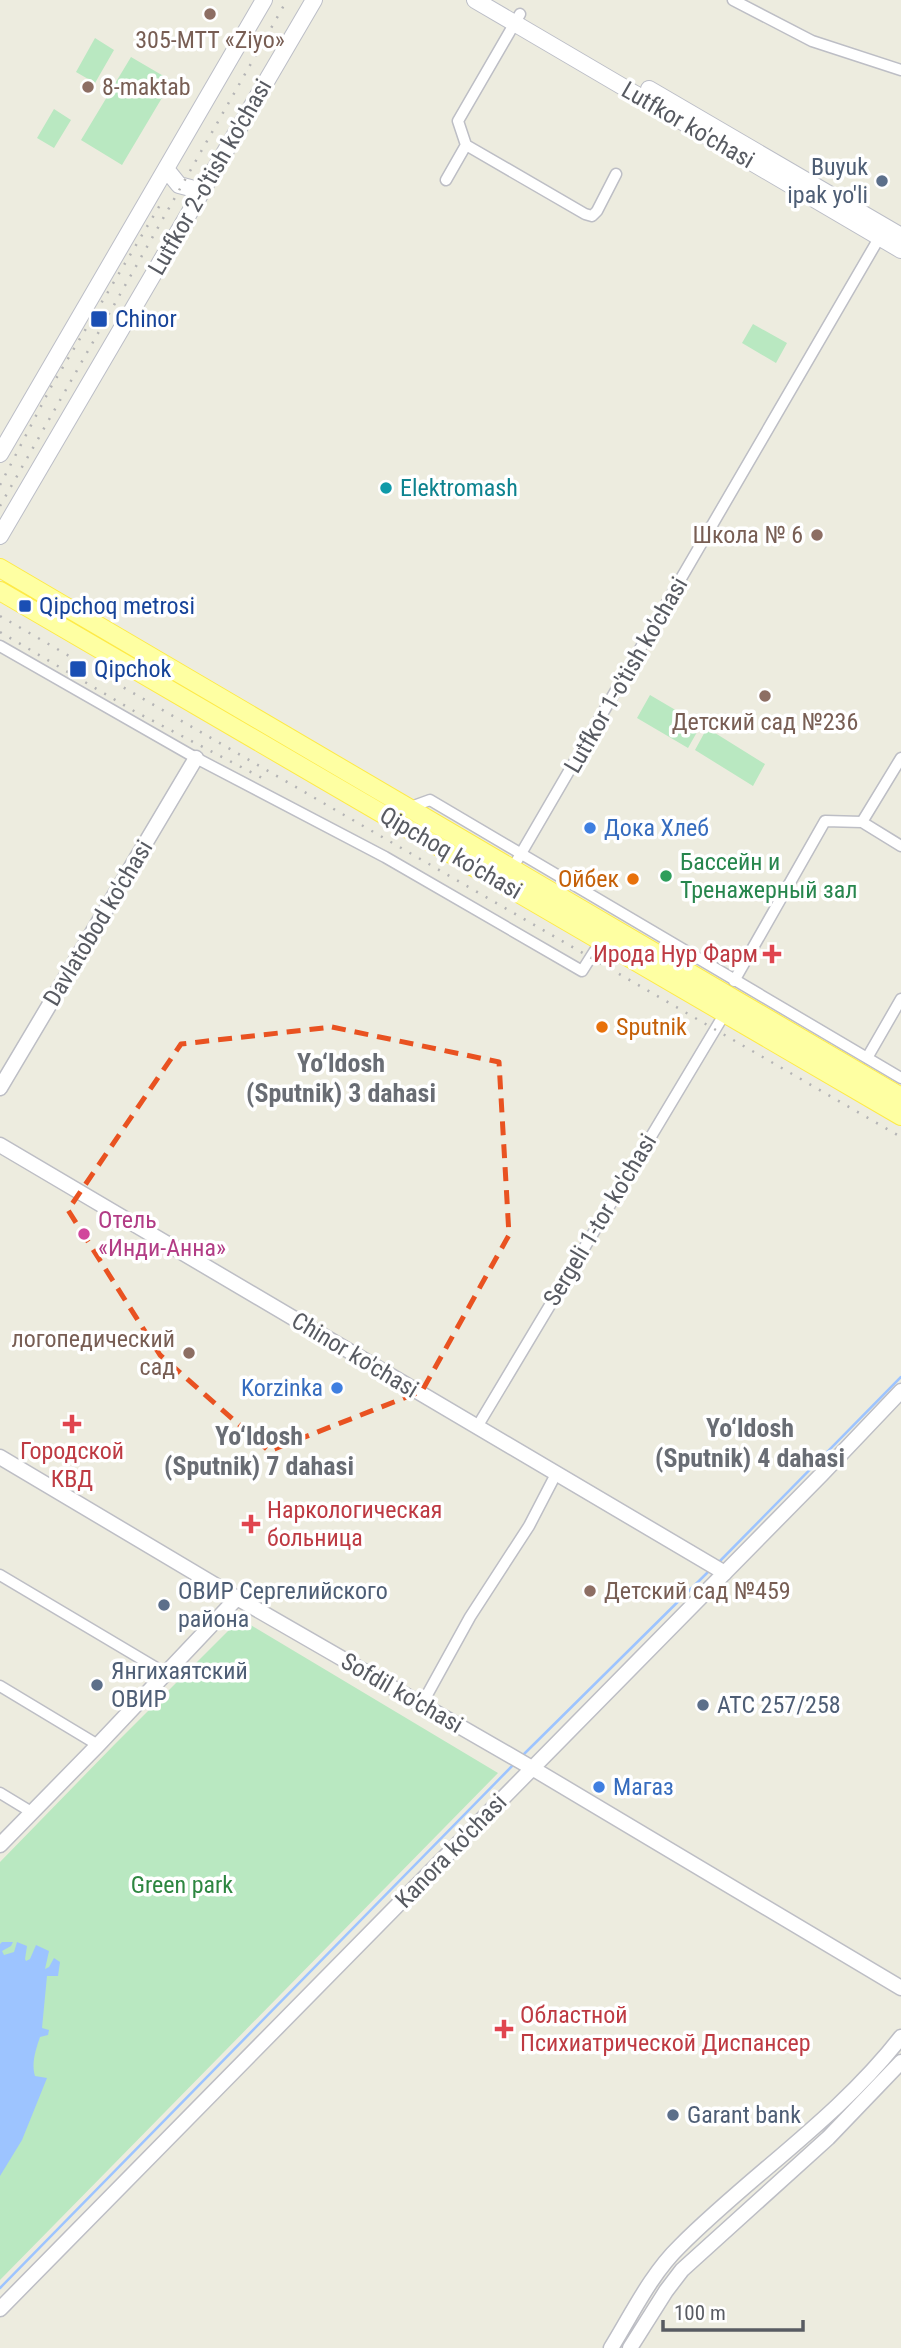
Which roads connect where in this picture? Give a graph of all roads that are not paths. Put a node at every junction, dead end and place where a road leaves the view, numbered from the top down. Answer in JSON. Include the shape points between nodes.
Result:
{"nodes":[{"id":1,"x":264,"y":0,"type":"edge"},
{"id":2,"x":314,"y":0,"type":"edge"},
{"id":3,"x":475,"y":0,"type":"edge"},
{"id":4,"x":496,"y":0,"type":"edge"},
{"id":5,"x":733,"y":0,"type":"edge"},
{"id":6,"x":517,"y":19,"type":"junction"},
{"id":7,"x":901,"y":71,"type":"edge"},
{"id":8,"x":466,"y":145,"type":"junction"},
{"id":9,"x":166,"y":169,"type":"junction"},
{"id":10,"x":616,"y":174,"type":"dead end"},
{"id":11,"x":446,"y":180,"type":"dead end"},
{"id":12,"x":202,"y":191,"type":"junction"},
{"id":13,"x":882,"y":232,"type":"junction"},
{"id":14,"x":901,"y":236,"type":"edge"},
{"id":15,"x":901,"y":250,"type":"edge"},
{"id":16,"x":0,"y":454,"type":"edge"},
{"id":17,"x":0,"y":536,"type":"edge"},
{"id":18,"x":0,"y":568,"type":"edge"},
{"id":19,"x":0,"y":591,"type":"edge"},
{"id":20,"x":0,"y":646,"type":"edge"},
{"id":21,"x":146,"y":665,"type":"junction"},
{"id":22,"x":196,"y":758,"type":"junction"},
{"id":23,"x":901,"y":758,"type":"edge"},
{"id":24,"x":403,"y":816,"type":"junction"},
{"id":25,"x":862,"y":822,"type":"junction"},
{"id":26,"x":901,"y":846,"type":"edge"},
{"id":27,"x":517,"y":861,"type":"junction"},
{"id":28,"x":601,"y":941,"type":"junction"},
{"id":29,"x":636,"y":951,"type":"junction"},
{"id":30,"x":734,"y":981,"type":"junction"},
{"id":31,"x":901,"y":999,"type":"edge"},
{"id":32,"x":724,"y":1013,"type":"junction"},
{"id":33,"x":867,"y":1058,"type":"junction"},
{"id":34,"x":901,"y":1078,"type":"edge"},
{"id":35,"x":0,"y":1088,"type":"edge"},
{"id":36,"x":901,"y":1097,"type":"edge"},
{"id":37,"x":901,"y":1116,"type":"edge"},
{"id":38,"x":0,"y":1145,"type":"edge"},
{"id":39,"x":901,"y":1391,"type":"edge"},
{"id":40,"x":477,"y":1427,"type":"junction"},
{"id":41,"x":0,"y":1457,"type":"edge"},
{"id":42,"x":556,"y":1474,"type":"junction"},
{"id":43,"x":718,"y":1569,"type":"junction"},
{"id":44,"x":0,"y":1575,"type":"edge"},
{"id":45,"x":237,"y":1598,"type":"junction"},
{"id":46,"x":165,"y":1673,"type":"junction"},
{"id":47,"x":0,"y":1686,"type":"edge"},
{"id":48,"x":422,"y":1704,"type":"junction"},
{"id":49,"x":98,"y":1745,"type":"junction"},
{"id":50,"x":523,"y":1762,"type":"junction"},
{"id":51,"x":0,"y":1793,"type":"edge"},
{"id":52,"x":33,"y":1813,"type":"junction"},
{"id":53,"x":0,"y":1845,"type":"edge"},
{"id":54,"x":901,"y":1988,"type":"edge"},
{"id":55,"x":901,"y":2037,"type":"edge"},
{"id":56,"x":901,"y":2062,"type":"edge"},
{"id":57,"x":0,"y":2309,"type":"edge"},
{"id":58,"x":611,"y":2348,"type":"edge"},
{"id":59,"x":630,"y":2348,"type":"edge"}],
"edges":[{"from":1,"to":9,"type":"main road","name":"Lutfkor 2-o'tish ko'chasi"},
{"from":2,"to":12,"type":"main road","name":"Lutfkor 2-o'tish ko'chasi"},
{"from":3,"to":6,"type":"main road","name":"Lutfkor ko'chasi"},
{"from":4,"to":6,"type":"main road","name":"Lutfkor ko'chasi"},
{"from":5,"to":7,"type":"street","via":[[812,41]]},
{"from":6,"to":8,"type":"street","via":[[458,121]]},
{"from":6,"to":13,"type":"main road","name":"Lutfkor ko'chasi"},
{"from":8,"to":10,"type":"street","via":[[592,216]]},
{"from":8,"to":11,"type":"street"},
{"from":9,"to":12,"type":"main road","via":[[179,185]]},
{"from":9,"to":16,"type":"main road","name":"Lutfkor 2-o'tish ko'chasi"},
{"from":12,"to":17,"type":"main road","name":"Lutfkor 2-o'tish ko'chasi"},
{"from":13,"to":14,"type":"main road","name":"Lutfkor ko'chasi"},
{"from":13,"to":15,"type":"main road","name":"Lutfkor ko'chasi"},
{"from":13,"to":27,"type":"street","name":"Lutfkor 1-o'tish ko'chasi"},
{"from":18,"to":21,"type":"main road","name":"Qipchoq ko'chasi"},
{"from":19,"to":21,"type":"main road","name":"Qipchoq ko'chasi"},
{"from":20,"to":22,"type":"street"},
{"from":21,"to":24,"type":"main road","name":"Qipchoq ko'chasi"},
{"from":22,"to":28,"type":"street","via":[[385,857],[582,971]]},
{"from":22,"to":35,"type":"street","name":"Davlatobod ko'chasi"},
{"from":23,"to":25,"type":"street"},
{"from":24,"to":27,"type":"main road","name":"Qipchoq ko'chasi"},
{"from":24,"to":28,"type":"main road","name":"Qipchoq ko'chasi"},
{"from":25,"to":26,"type":"street"},
{"from":25,"to":30,"type":"street","via":[[825,821]]},
{"from":27,"to":29,"type":"main road","name":"Qipchoq ko'chasi"},
{"from":27,"to":30,"type":"street","name":"Qipchoq ko'chasi"},
{"from":28,"to":29,"type":"main road","name":"Qipchoq ko'chasi"},
{"from":29,"to":32,"type":"main road","name":"Qipchoq ko'chasi"},
{"from":29,"to":36,"type":"main road","name":"Qipchoq ko'chasi"},
{"from":30,"to":33,"type":"street","name":"Qipchoq ko'chasi"},
{"from":31,"to":33,"type":"street"},
{"from":32,"to":37,"type":"main road","name":"Qipchoq ko'chasi"},
{"from":32,"to":40,"type":"street","name":"Sergeli 1-tor ko'chasi"},
{"from":33,"to":34,"type":"street","name":"Qipchoq ko'chasi"},
{"from":38,"to":40,"type":"street","name":"Chinor ko'chasi"},
{"from":39,"to":43,"type":"street","name":"Kanora ko'chasi"},
{"from":40,"to":42,"type":"street","name":"Chinor ko'chasi"},
{"from":41,"to":45,"type":"street","name":"Sofdil ko'chasi"},
{"from":42,"to":43,"type":"street","name":"Chinor ko'chasi"},
{"from":42,"to":48,"type":"street"},
{"from":43,"to":50,"type":"street","name":"Kanora ko'chasi"},
{"from":44,"to":46,"type":"street"},
{"from":45,"to":46,"type":"street"},
{"from":45,"to":48,"type":"street","name":"Sofdil ko'chasi"},
{"from":46,"to":49,"type":"street"},
{"from":47,"to":49,"type":"street"},
{"from":48,"to":50,"type":"street","name":"Sofdil ko'chasi"},
{"from":49,"to":52,"type":"street"},
{"from":50,"to":54,"type":"street","name":"Sofdil ko'chasi"},
{"from":50,"to":57,"type":"street","name":"Kanora ko'chasi"},
{"from":51,"to":52,"type":"street"},
{"from":52,"to":53,"type":"street"},
{"from":55,"to":58,"type":"street","via":[[817,2126],[678,2247]]},
{"from":56,"to":59,"type":"street","via":[[828,2138],[691,2260]]}]}
